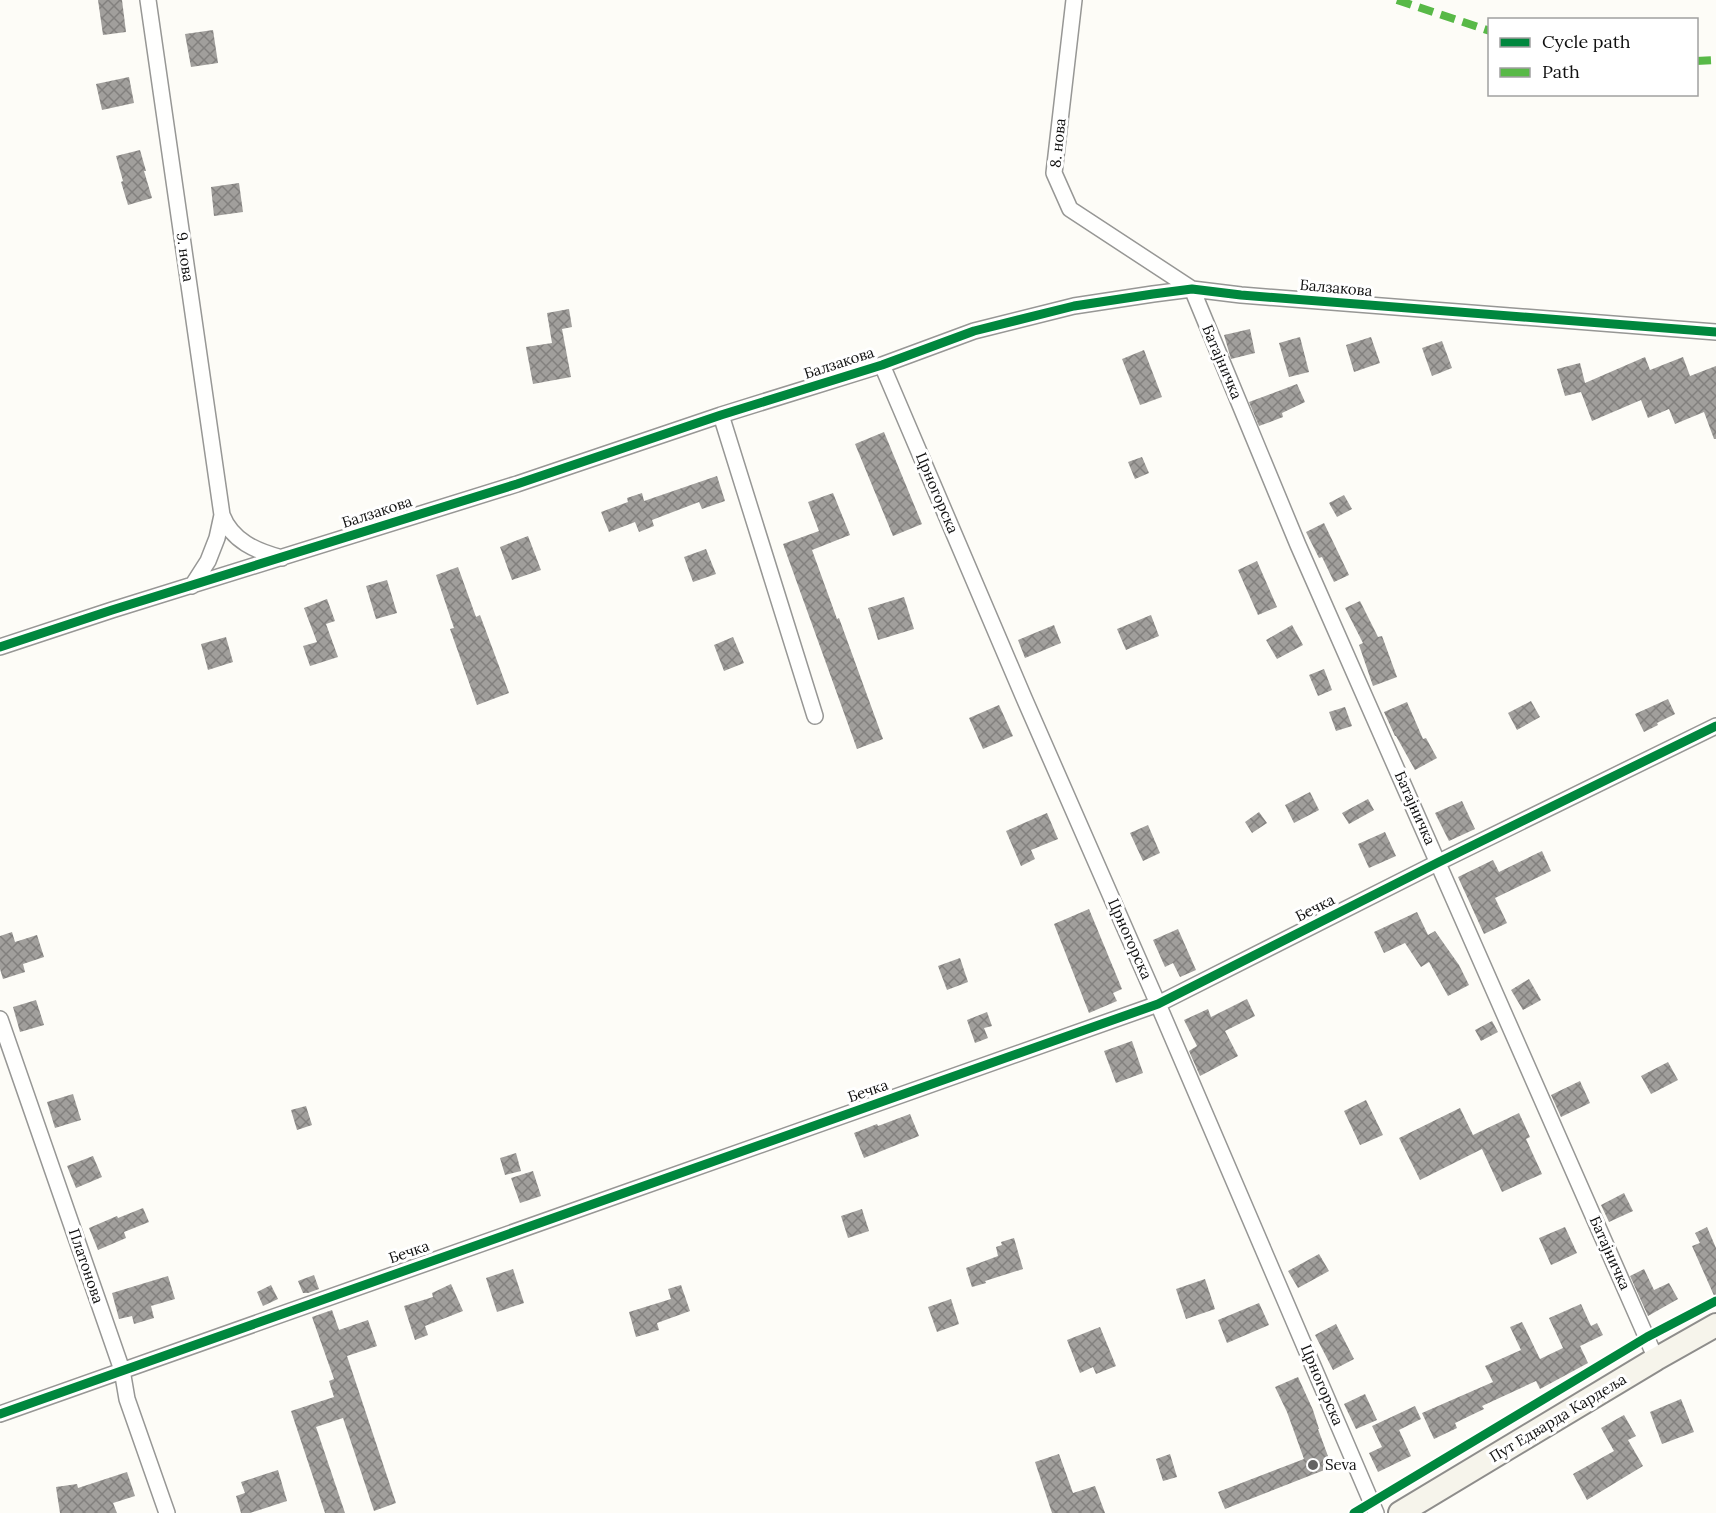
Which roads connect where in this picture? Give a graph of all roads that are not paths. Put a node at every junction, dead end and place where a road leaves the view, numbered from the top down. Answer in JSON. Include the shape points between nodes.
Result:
{"nodes":[{"id":1,"x":148,"y":0,"type":"edge"},
{"id":2,"x":1074,"y":0,"type":"edge"},
{"id":3,"x":1192,"y":289,"type":"junction"},
{"id":4,"x":1716,"y":332,"type":"edge"},
{"id":5,"x":882,"y":365,"type":"junction"},
{"id":6,"x":722,"y":415,"type":"junction"},
{"id":7,"x":222,"y":515,"type":"junction"},
{"id":8,"x":283,"y":558,"type":"junction"},
{"id":9,"x":192,"y":586,"type":"junction"},
{"id":10,"x":0,"y":648,"type":"edge"},
{"id":11,"x":815,"y":716,"type":"dead end"},
{"id":12,"x":1716,"y":726,"type":"edge"},
{"id":13,"x":1439,"y":862,"type":"junction"},
{"id":14,"x":1158,"y":1004,"type":"junction"},
{"id":15,"x":0,"y":1019,"type":"edge"},
{"id":16,"x":1716,"y":1325,"type":"edge"},
{"id":17,"x":1656,"y":1359,"type":"junction"},
{"id":18,"x":122,"y":1370,"type":"junction"},
{"id":19,"x":0,"y":1414,"type":"edge"},
{"id":20,"x":167,"y":1513,"type":"edge"},
{"id":21,"x":1376,"y":1513,"type":"edge"},
{"id":22,"x":1400,"y":1513,"type":"edge"}],
"edges":[{"from":1,"to":7,"type":"street","name":"9. нова"},
{"from":2,"to":3,"type":"street","name":"8. нова","via":[[1054,173],[1070,209]]},
{"from":3,"to":4,"type":"street","name":"Балзакова"},
{"from":3,"to":5,"type":"street","name":"Балзакова","via":[[1063,309],[974,331]]},
{"from":3,"to":13,"type":"street","name":"Батајничка","via":[[1298,545]]},
{"from":5,"to":6,"type":"street","name":"Балзакова"},
{"from":5,"to":14,"type":"street","name":"Црногорска"},
{"from":6,"to":8,"type":"street","name":"Балзакова"},
{"from":6,"to":11,"type":"street"},
{"from":7,"to":8,"type":"street","name":"9. нова","via":[[226,525],[248,546]]},
{"from":7,"to":9,"type":"street","name":"9. нова","via":[[208,561]]},
{"from":8,"to":9,"type":"street","name":"Балзакова"},
{"from":9,"to":10,"type":"street","name":"Балзакова"},
{"from":12,"to":13,"type":"street","name":"Бечка"},
{"from":13,"to":14,"type":"street","name":"Бечка"},
{"from":13,"to":17,"type":"street","name":"Батајничка"},
{"from":14,"to":18,"type":"street","name":"Бечка"},
{"from":14,"to":21,"type":"street","name":"Црногорска"},
{"from":15,"to":18,"type":"street","name":"Платонова"},
{"from":16,"to":17,"type":"main road","name":"Пут Едварда Кардеља"},
{"from":17,"to":22,"type":"main road","name":"Пут Едварда Кардеља"},
{"from":18,"to":19,"type":"street","name":"Бечка"},
{"from":18,"to":20,"type":"street","name":"Платонова","via":[[127,1400]]}]}
